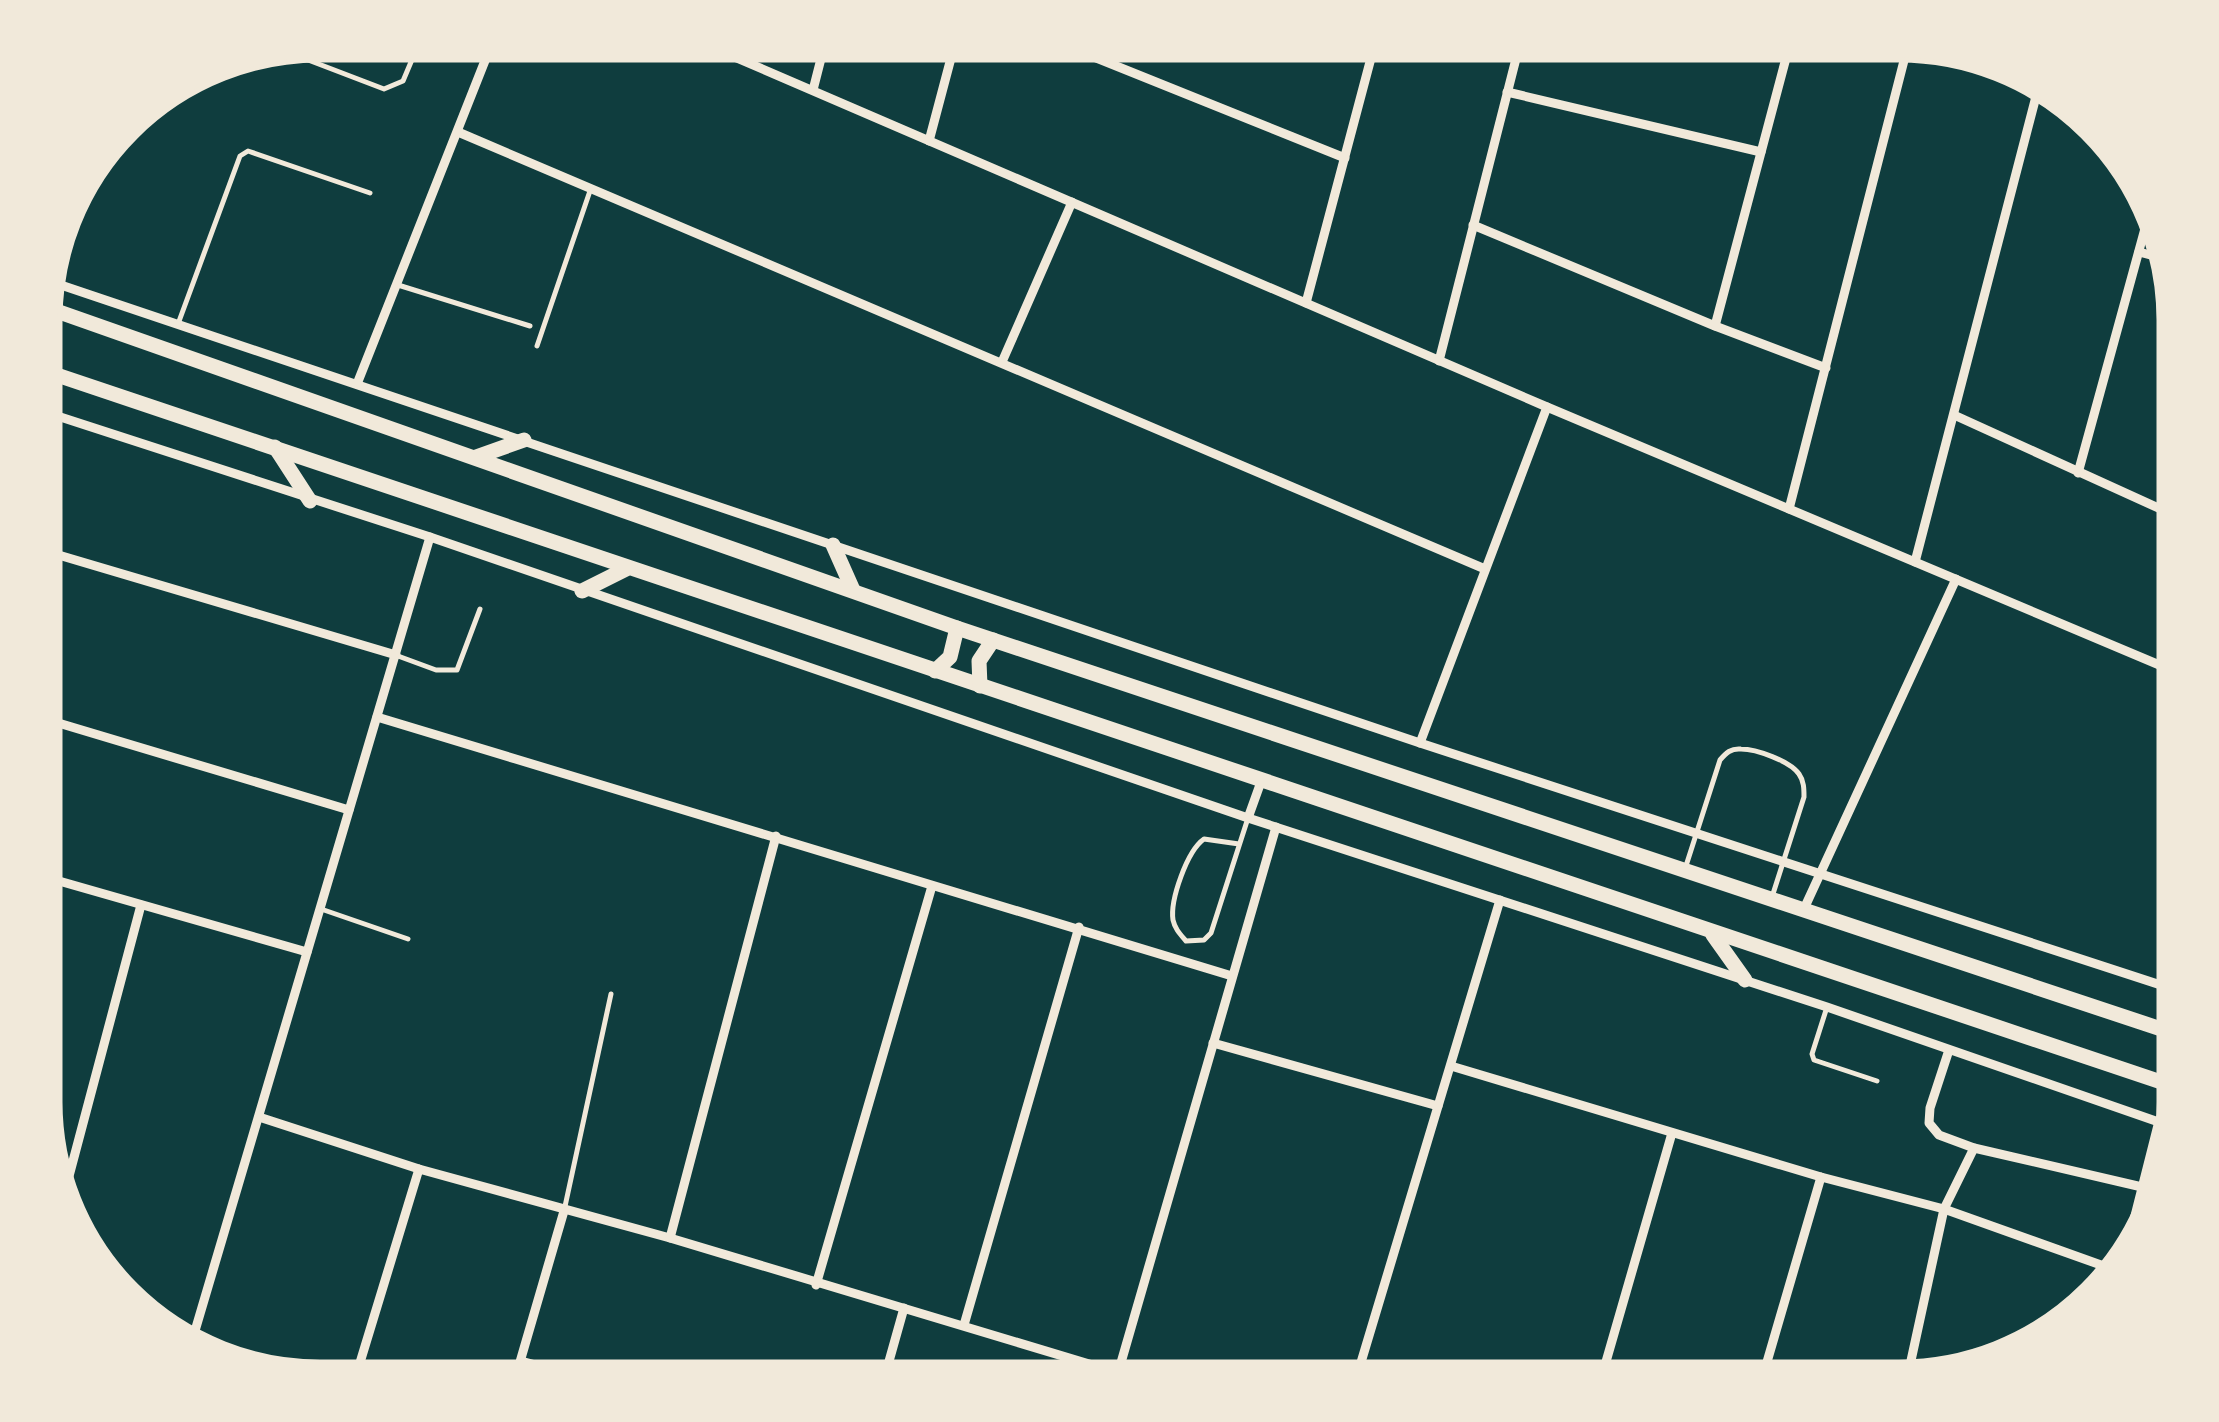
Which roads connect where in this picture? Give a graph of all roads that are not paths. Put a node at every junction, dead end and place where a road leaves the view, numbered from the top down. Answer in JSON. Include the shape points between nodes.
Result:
{"nodes":[{"id":1,"x":1104,"y":60,"type":"edge"},
{"id":2,"x":1370,"y":60,"type":"edge"},
{"id":3,"x":1515,"y":60,"type":"edge"},
{"id":4,"x":1785,"y":60,"type":"edge"},
{"id":5,"x":1904,"y":60,"type":"edge"},
{"id":6,"x":311,"y":61,"type":"edge"},
{"id":7,"x":410,"y":61,"type":"edge"},
{"id":8,"x":485,"y":61,"type":"edge"},
{"id":9,"x":745,"y":61,"type":"edge"},
{"id":10,"x":820,"y":61,"type":"edge"},
{"id":11,"x":951,"y":61,"type":"edge"},
{"id":12,"x":813,"y":90,"type":"junction"},
{"id":13,"x":1507,"y":92,"type":"junction"},
{"id":14,"x":2035,"y":99,"type":"edge"},
{"id":15,"x":458,"y":132,"type":"junction"},
{"id":16,"x":929,"y":140,"type":"junction"},
{"id":17,"x":1761,"y":152,"type":"junction"},
{"id":18,"x":1345,"y":158,"type":"junction"},
{"id":19,"x":591,"y":188,"type":"junction"},
{"id":20,"x":370,"y":194,"type":"dead end"},
{"id":21,"x":1072,"y":202,"type":"junction"},
{"id":22,"x":1473,"y":225,"type":"junction"},
{"id":23,"x":2143,"y":233,"type":"edge"},
{"id":24,"x":2138,"y":252,"type":"junction"},
{"id":25,"x":2150,"y":255,"type":"edge"},
{"id":26,"x":62,"y":285,"type":"edge"},
{"id":27,"x":398,"y":285,"type":"junction"},
{"id":28,"x":1306,"y":303,"type":"junction"},
{"id":29,"x":60,"y":312,"type":"edge"},
{"id":30,"x":178,"y":324,"type":"junction"},
{"id":31,"x":530,"y":326,"type":"dead end"},
{"id":32,"x":1715,"y":326,"type":"junction"},
{"id":33,"x":537,"y":346,"type":"dead end"},
{"id":34,"x":1439,"y":360,"type":"junction"},
{"id":35,"x":1002,"y":362,"type":"junction"},
{"id":36,"x":1826,"y":368,"type":"junction"},
{"id":37,"x":60,"y":376,"type":"edge"},
{"id":38,"x":358,"y":384,"type":"junction"},
{"id":39,"x":1547,"y":407,"type":"junction"},
{"id":40,"x":1954,"y":415,"type":"junction"},
{"id":41,"x":60,"y":417,"type":"edge"},
{"id":42,"x":524,"y":440,"type":"junction"},
{"id":43,"x":275,"y":447,"type":"junction"},
{"id":44,"x":476,"y":458,"type":"junction"},
{"id":45,"x":2078,"y":473,"type":"junction"},
{"id":46,"x":310,"y":500,"type":"junction"},
{"id":47,"x":2158,"y":508,"type":"edge"},
{"id":48,"x":1789,"y":509,"type":"junction"},
{"id":49,"x":430,"y":537,"type":"junction"},
{"id":50,"x":833,"y":544,"type":"junction"},
{"id":51,"x":60,"y":555,"type":"edge"},
{"id":52,"x":1915,"y":562,"type":"junction"},
{"id":53,"x":626,"y":568,"type":"junction"},
{"id":54,"x":1484,"y":569,"type":"junction"},
{"id":55,"x":1956,"y":579,"type":"junction"},
{"id":56,"x":853,"y":590,"type":"junction"},
{"id":57,"x":582,"y":592,"type":"junction"},
{"id":58,"x":480,"y":609,"type":"dead end"},
{"id":59,"x":957,"y":628,"type":"junction"},
{"id":60,"x":993,"y":640,"type":"junction"},
{"id":61,"x":396,"y":654,"type":"junction"},
{"id":62,"x":2158,"y":664,"type":"edge"},
{"id":63,"x":935,"y":671,"type":"junction"},
{"id":64,"x":980,"y":686,"type":"junction"},
{"id":65,"x":377,"y":716,"type":"junction"},
{"id":66,"x":60,"y":724,"type":"edge"},
{"id":67,"x":1420,"y":743,"type":"junction"},
{"id":68,"x":1262,"y":779,"type":"junction"},
{"id":69,"x":350,"y":810,"type":"junction"},
{"id":70,"x":1248,"y":818,"type":"junction"},
{"id":71,"x":1276,"y":828,"type":"junction"},
{"id":72,"x":1696,"y":832,"type":"junction"},
{"id":73,"x":776,"y":836,"type":"junction"},
{"id":74,"x":1239,"y":844,"type":"junction"},
{"id":75,"x":1784,"y":860,"type":"junction"},
{"id":76,"x":1684,"y":871,"type":"junction"},
{"id":77,"x":1820,"y":872,"type":"junction"},
{"id":78,"x":60,"y":881,"type":"edge"},
{"id":79,"x":932,"y":886,"type":"junction"},
{"id":80,"x":1500,"y":900,"type":"junction"},
{"id":81,"x":1771,"y":900,"type":"junction"},
{"id":82,"x":141,"y":905,"type":"junction"},
{"id":83,"x":320,"y":909,"type":"junction"},
{"id":84,"x":1803,"y":910,"type":"junction"},
{"id":85,"x":1079,"y":927,"type":"junction"},
{"id":86,"x":1713,"y":935,"type":"junction"},
{"id":87,"x":408,"y":939,"type":"dead end"},
{"id":88,"x":307,"y":952,"type":"junction"},
{"id":89,"x":1232,"y":976,"type":"junction"},
{"id":90,"x":1745,"y":980,"type":"junction"},
{"id":91,"x":2158,"y":984,"type":"edge"},
{"id":92,"x":611,"y":994,"type":"dead end"},
{"id":93,"x":1828,"y":1007,"type":"junction"},
{"id":94,"x":2158,"y":1028,"type":"edge"},
{"id":95,"x":1212,"y":1043,"type":"junction"},
{"id":96,"x":1949,"y":1050,"type":"junction"},
{"id":97,"x":1450,"y":1066,"type":"junction"},
{"id":98,"x":2158,"y":1081,"type":"edge"},
{"id":99,"x":1877,"y":1082,"type":"dead end"},
{"id":100,"x":1438,"y":1106,"type":"junction"},
{"id":101,"x":259,"y":1117,"type":"junction"},
{"id":102,"x":2158,"y":1121,"type":"edge"},
{"id":103,"x":2158,"y":1123,"type":"edge"},
{"id":104,"x":1672,"y":1133,"type":"junction"},
{"id":105,"x":1974,"y":1148,"type":"junction"},
{"id":106,"x":420,"y":1168,"type":"junction"},
{"id":107,"x":70,"y":1171,"type":"edge"},
{"id":108,"x":1821,"y":1177,"type":"junction"},
{"id":109,"x":2142,"y":1187,"type":"junction"},
{"id":110,"x":2138,"y":1202,"type":"edge"},
{"id":111,"x":1944,"y":1209,"type":"junction"},
{"id":112,"x":564,"y":1211,"type":"junction"},
{"id":113,"x":670,"y":1238,"type":"junction"},
{"id":114,"x":2100,"y":1265,"type":"edge"},
{"id":115,"x":816,"y":1284,"type":"junction"},
{"id":116,"x":904,"y":1308,"type":"junction"},
{"id":117,"x":964,"y":1325,"type":"junction"},
{"id":118,"x":195,"y":1329,"type":"edge"},
{"id":119,"x":521,"y":1360,"type":"joint"},
{"id":120,"x":1121,"y":1361,"type":"edge"},
{"id":121,"x":1361,"y":1361,"type":"edge"},
{"id":122,"x":1605,"y":1361,"type":"edge"},
{"id":123,"x":1767,"y":1361,"type":"edge"},
{"id":124,"x":1910,"y":1361,"type":"edge"},
{"id":125,"x":361,"y":1362,"type":"edge"},
{"id":126,"x":527,"y":1362,"type":"edge"},
{"id":127,"x":889,"y":1362,"type":"edge"},
{"id":128,"x":1081,"y":1362,"type":"edge"}],
"edges":[{"from":1,"to":18,"type":"street"},
{"from":2,"to":18,"type":"street"},
{"from":3,"to":13,"type":"street"},
{"from":4,"to":17,"type":"street"},
{"from":5,"to":36,"type":"street"},
{"from":6,"to":7,"type":"lane","via":[[384,89],[402,81]]},
{"from":8,"to":15,"type":"street"},
{"from":9,"to":12,"type":"street"},
{"from":10,"to":12,"type":"street"},
{"from":11,"to":16,"type":"street"},
{"from":12,"to":16,"type":"street"},
{"from":13,"to":17,"type":"street"},
{"from":13,"to":22,"type":"street"},
{"from":14,"to":40,"type":"street"},
{"from":15,"to":19,"type":"street"},
{"from":15,"to":27,"type":"street"},
{"from":16,"to":21,"type":"street"},
{"from":17,"to":32,"type":"street"},
{"from":18,"to":28,"type":"street"},
{"from":19,"to":33,"type":"lane"},
{"from":19,"to":35,"type":"street"},
{"from":20,"to":30,"type":"lane","via":[[248,151],[240,156]]},
{"from":21,"to":28,"type":"street"},
{"from":21,"to":35,"type":"street"},
{"from":22,"to":32,"type":"street"},
{"from":22,"to":34,"type":"street"},
{"from":23,"to":24,"type":"street"},
{"from":24,"to":25,"type":"street"},
{"from":24,"to":45,"type":"street"},
{"from":26,"to":30,"type":"street"},
{"from":27,"to":31,"type":"lane"},
{"from":27,"to":38,"type":"street"},
{"from":28,"to":34,"type":"street"},
{"from":29,"to":44,"type":"main road"},
{"from":30,"to":38,"type":"street"},
{"from":32,"to":36,"type":"street"},
{"from":34,"to":39,"type":"street"},
{"from":35,"to":54,"type":"street"},
{"from":36,"to":48,"type":"street"},
{"from":37,"to":43,"type":"main road"},
{"from":38,"to":42,"type":"street"},
{"from":39,"to":48,"type":"street"},
{"from":39,"to":54,"type":"street"},
{"from":40,"to":45,"type":"street"},
{"from":40,"to":52,"type":"street"},
{"from":41,"to":46,"type":"street"},
{"from":42,"to":44,"type":"main road"},
{"from":42,"to":50,"type":"street"},
{"from":43,"to":46,"type":"main road"},
{"from":43,"to":53,"type":"main road"},
{"from":44,"to":56,"type":"main road"},
{"from":45,"to":47,"type":"street"},
{"from":46,"to":49,"type":"street"},
{"from":48,"to":52,"type":"street"},
{"from":49,"to":57,"type":"street"},
{"from":49,"to":61,"type":"street"},
{"from":50,"to":56,"type":"main road"},
{"from":50,"to":67,"type":"street"},
{"from":51,"to":61,"type":"street"},
{"from":52,"to":55,"type":"street"},
{"from":53,"to":57,"type":"main road"},
{"from":53,"to":63,"type":"main road"},
{"from":54,"to":67,"type":"street"},
{"from":55,"to":62,"type":"street"},
{"from":55,"to":77,"type":"street"},
{"from":56,"to":59,"type":"main road"},
{"from":57,"to":70,"type":"street"},
{"from":58,"to":61,"type":"lane","via":[[457,670],[436,670]]},
{"from":59,"to":60,"type":"main road"},
{"from":59,"to":63,"type":"main road","via":[[950,657]]},
{"from":60,"to":64,"type":"main road","via":[[979,661]]},
{"from":60,"to":76,"type":"main road"},
{"from":61,"to":65,"type":"street"},
{"from":63,"to":64,"type":"main road"},
{"from":64,"to":68,"type":"main road"},
{"from":65,"to":69,"type":"street"},
{"from":65,"to":73,"type":"street"},
{"from":66,"to":69,"type":"street"},
{"from":67,"to":72,"type":"street"},
{"from":68,"to":70,"type":"street"},
{"from":68,"to":86,"type":"main road"},
{"from":69,"to":83,"type":"street"},
{"from":70,"to":71,"type":"street"},
{"from":70,"to":74,"type":"lane"},
{"from":71,"to":80,"type":"street"},
{"from":71,"to":89,"type":"street"},
{"from":72,"to":75,"type":"street"},
{"from":72,"to":75,"type":"lane","via":[[1720,760],[1744,748],[1790,765],[1802,779],[1804,797]]},
{"from":72,"to":76,"type":"lane"},
{"from":73,"to":79,"type":"street"},
{"from":73,"to":113,"type":"street"},
{"from":74,"to":74,"type":"lane","via":[[1204,840],[1190,852],[1172,907],[1186,940],[1211,933]]},
{"from":75,"to":77,"type":"street"},
{"from":75,"to":81,"type":"lane"},
{"from":76,"to":81,"type":"main road"},
{"from":77,"to":84,"type":"street"},
{"from":77,"to":91,"type":"street"},
{"from":78,"to":82,"type":"street"},
{"from":79,"to":85,"type":"street"},
{"from":79,"to":115,"type":"street"},
{"from":80,"to":90,"type":"street"},
{"from":80,"to":97,"type":"street"},
{"from":81,"to":84,"type":"main road"},
{"from":82,"to":88,"type":"street"},
{"from":82,"to":107,"type":"street"},
{"from":83,"to":87,"type":"lane"},
{"from":83,"to":88,"type":"street"},
{"from":84,"to":94,"type":"main road"},
{"from":85,"to":89,"type":"street"},
{"from":85,"to":117,"type":"street"},
{"from":86,"to":90,"type":"main road"},
{"from":86,"to":98,"type":"main road"},
{"from":88,"to":101,"type":"street"},
{"from":89,"to":95,"type":"street"},
{"from":90,"to":93,"type":"street"},
{"from":92,"to":112,"type":"lane"},
{"from":93,"to":96,"type":"street"},
{"from":93,"to":99,"type":"lane","via":[[1814,1060]]},
{"from":95,"to":100,"type":"street"},
{"from":95,"to":120,"type":"street"},
{"from":96,"to":102,"type":"street"},
{"from":96,"to":105,"type":"street","via":[[1929,1123],[1940,1136]]},
{"from":97,"to":100,"type":"street"},
{"from":97,"to":104,"type":"street"},
{"from":100,"to":121,"type":"street"},
{"from":101,"to":106,"type":"street"},
{"from":101,"to":118,"type":"street"},
{"from":103,"to":109,"type":"street"},
{"from":104,"to":108,"type":"street"},
{"from":104,"to":122,"type":"street"},
{"from":105,"to":109,"type":"street"},
{"from":105,"to":111,"type":"street"},
{"from":106,"to":112,"type":"street"},
{"from":106,"to":125,"type":"street"},
{"from":108,"to":111,"type":"street"},
{"from":108,"to":123,"type":"street"},
{"from":109,"to":110,"type":"street"},
{"from":111,"to":114,"type":"street"},
{"from":111,"to":124,"type":"street"},
{"from":112,"to":113,"type":"street"},
{"from":112,"to":119,"type":"street"},
{"from":113,"to":115,"type":"street"},
{"from":115,"to":116,"type":"street"},
{"from":116,"to":117,"type":"street"},
{"from":116,"to":127,"type":"street"},
{"from":117,"to":128,"type":"street"},
{"from":119,"to":126,"type":"street"}]}
